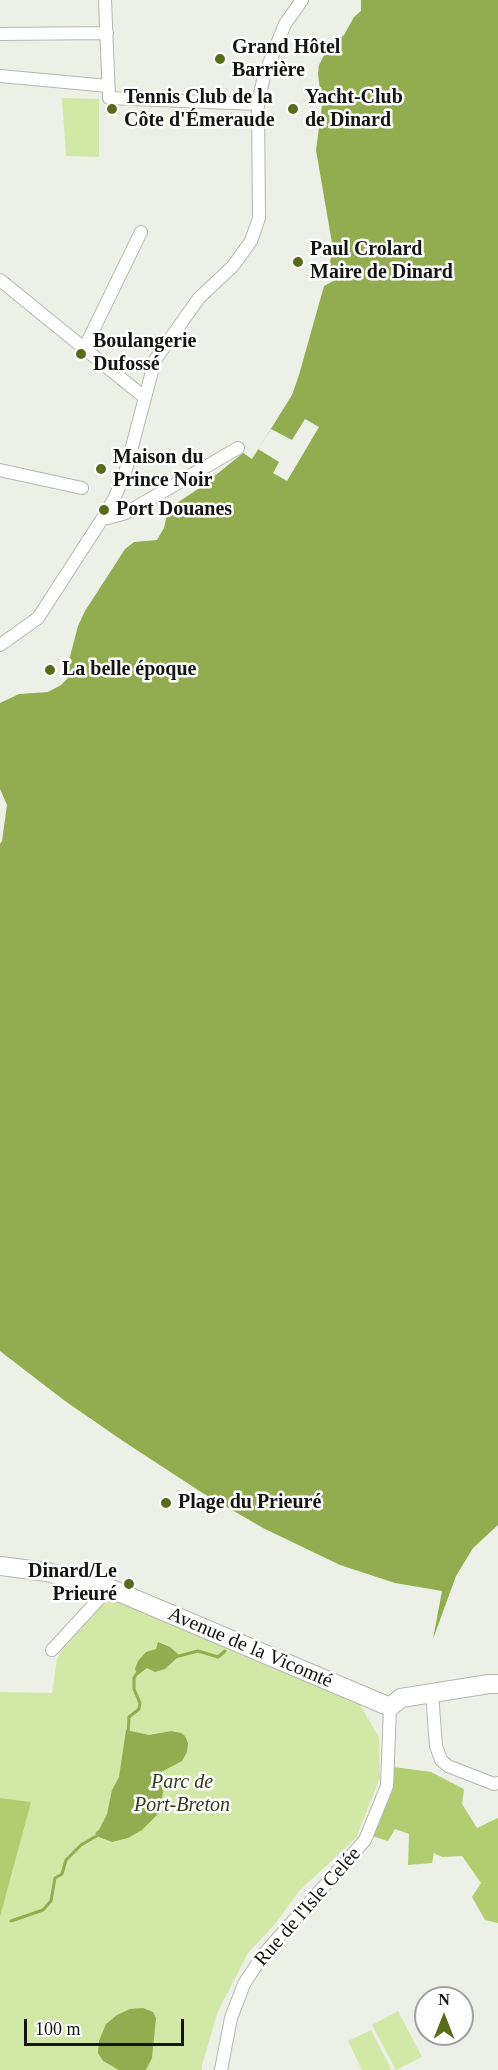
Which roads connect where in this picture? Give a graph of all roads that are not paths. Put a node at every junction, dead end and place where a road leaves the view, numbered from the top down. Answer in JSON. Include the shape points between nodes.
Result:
{"nodes":[{"id":1,"x":105,"y":0,"type":"edge"},
{"id":2,"x":302,"y":0,"type":"edge"},
{"id":3,"x":107,"y":33,"type":"junction"},
{"id":4,"x":0,"y":34,"type":"edge"},
{"id":5,"x":0,"y":76,"type":"edge"},
{"id":6,"x":109,"y":92,"type":"junction"},
{"id":7,"x":258,"y":104,"type":"junction"},
{"id":8,"x":141,"y":232,"type":"dead end"},
{"id":9,"x":0,"y":280,"type":"edge"},
{"id":10,"x":84,"y":349,"type":"junction"},
{"id":11,"x":144,"y":397,"type":"junction"},
{"id":12,"x":238,"y":448,"type":"dead end"},
{"id":13,"x":0,"y":470,"type":"edge"},
{"id":14,"x":82,"y":488,"type":"dead end"},
{"id":15,"x":104,"y":516,"type":"junction"},
{"id":16,"x":0,"y":645,"type":"edge"},
{"id":17,"x":0,"y":1566,"type":"edge"},
{"id":18,"x":109,"y":1588,"type":"junction"},
{"id":19,"x":52,"y":1650,"type":"dead end"},
{"id":20,"x":498,"y":1684,"type":"edge"},
{"id":21,"x":432,"y":1694,"type":"junction"},
{"id":22,"x":390,"y":1707,"type":"junction"},
{"id":23,"x":498,"y":1783,"type":"edge"},
{"id":24,"x":221,"y":2070,"type":"edge"}],
"edges":[{"from":1,"to":3,"type":"street"},
{"from":2,"to":7,"type":"street","via":[[285,24],[269,60]]},
{"from":3,"to":4,"type":"street"},
{"from":3,"to":6,"type":"street"},
{"from":5,"to":6,"type":"street"},
{"from":6,"to":7,"type":"street"},
{"from":7,"to":11,"type":"street","via":[[259,218],[251,241],[233,266],[199,298],[154,360]]},
{"from":8,"to":10,"type":"street"},
{"from":9,"to":10,"type":"street"},
{"from":10,"to":11,"type":"street"},
{"from":11,"to":15,"type":"street","via":[[125,473]]},
{"from":12,"to":15,"type":"street","via":[[126,513]]},
{"from":13,"to":14,"type":"street"},
{"from":15,"to":16,"type":"street","via":[[38,618]]},
{"from":17,"to":18,"type":"main road","name":"Avenue de la Vicomté","via":[[47,1572]]},
{"from":18,"to":19,"type":"street"},
{"from":18,"to":22,"type":"main road","name":"Avenue de la Vicomté"},
{"from":20,"to":21,"type":"main road"},
{"from":21,"to":22,"type":"main road","via":[[401,1698]]},
{"from":21,"to":23,"type":"street","via":[[436,1746],[441,1760],[448,1767]]},
{"from":22,"to":24,"type":"street","name":"Rue de l'Isle Celée","via":[[387,1786],[365,1840],[263,1955],[244,1984],[231,2018]]}]}
